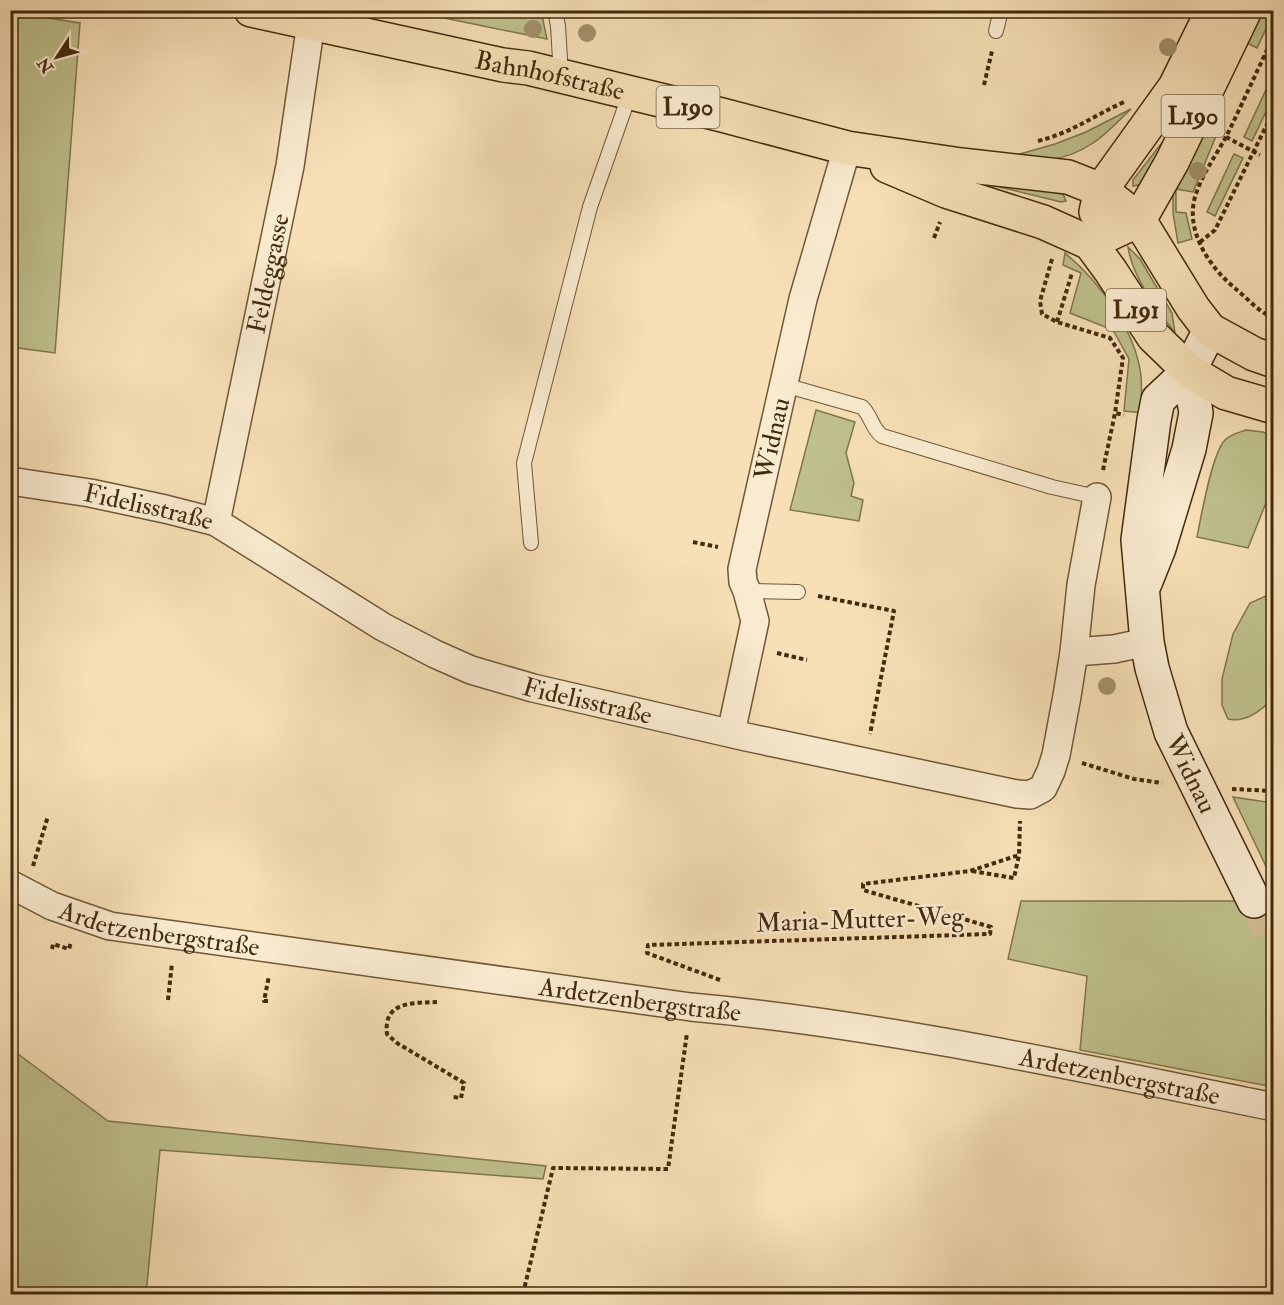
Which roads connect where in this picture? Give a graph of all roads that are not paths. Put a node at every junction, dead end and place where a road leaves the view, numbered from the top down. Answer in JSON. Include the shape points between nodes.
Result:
{"nodes":[{"id":1,"x":251,"y":10,"type":"edge"},
{"id":2,"x":555,"y":10,"type":"edge"},
{"id":3,"x":1001,"y":10,"type":"edge"},
{"id":4,"x":1212,"y":10,"type":"edge"},
{"id":5,"x":1245,"y":10,"type":"edge"},
{"id":6,"x":311,"y":23,"type":"junction"},
{"id":7,"x":996,"y":31,"type":"road end"},
{"id":8,"x":561,"y":76,"type":"junction"},
{"id":9,"x":630,"y":93,"type":"junction"},
{"id":10,"x":847,"y":148,"type":"junction"},
{"id":11,"x":1101,"y":190,"type":"junction"},
{"id":12,"x":1139,"y":220,"type":"junction"},
{"id":13,"x":1082,"y":255,"type":"junction"},
{"id":14,"x":1210,"y":330,"type":"junction"},
{"id":15,"x":1274,"y":362,"type":"edge"},
{"id":16,"x":1189,"y":371,"type":"junction"},
{"id":17,"x":784,"y":385,"type":"junction"},
{"id":18,"x":1274,"y":407,"type":"edge"},
{"id":19,"x":10,"y":481,"type":"edge"},
{"id":20,"x":1097,"y":497,"type":"joint"},
{"id":21,"x":216,"y":522,"type":"junction"},
{"id":22,"x":531,"y":543,"type":"dead end"},
{"id":23,"x":747,"y":591,"type":"junction"},
{"id":24,"x":798,"y":592,"type":"road end"},
{"id":25,"x":1147,"y":642,"type":"junction"},
{"id":26,"x":1074,"y":652,"type":"junction"},
{"id":27,"x":731,"y":733,"type":"junction"},
{"id":28,"x":18,"y":888,"type":"edge"},
{"id":29,"x":1254,"y":901,"type":"tunnel mouth"},
{"id":30,"x":1274,"y":1107,"type":"edge"}],
"edges":[{"from":1,"to":6,"type":"main road","name":"Bahnhofstraße","number":"L190"},
{"from":2,"to":8,"type":"lane"},
{"from":3,"to":7,"type":"lane"},
{"from":4,"to":11,"type":"main road","number":"L190","via":[[1175,87]]},
{"from":5,"to":12,"type":"main road","number":"L190","via":[[1172,162]]},
{"from":6,"to":8,"type":"main road","name":"Bahnhofstraße","number":"L190"},
{"from":6,"to":21,"type":"street","name":"Feldeggasse","via":[[290,166]]},
{"from":8,"to":9,"type":"main road","name":"Bahnhofstraße","number":"L190"},
{"from":9,"to":10,"type":"main road","name":"Bahnhofstraße","number":"L190"},
{"from":9,"to":22,"type":"lane","via":[[590,207],[524,463]]},
{"from":10,"to":11,"type":"main road","name":"Bahnhofstraße","number":"L190","via":[[1068,177]]},
{"from":10,"to":13,"type":"main road","name":"Bahnhofstraße","number":"L190","via":[[946,191],[1043,222]]},
{"from":10,"to":17,"type":"street","name":"Widnau","via":[[803,299]]},
{"from":11,"to":12,"type":"main road","number":"L191"},
{"from":11,"to":13,"type":"main road","number":"L190"},
{"from":12,"to":13,"type":"main road"},
{"from":12,"to":14,"type":"main road","number":"L191"},
{"from":13,"to":16,"type":"main road","number":"L191","via":[[1110,270],[1153,336]]},
{"from":14,"to":15,"type":"main road","number":"L191"},
{"from":14,"to":16,"type":"main road","name":"Widnau"},
{"from":16,"to":18,"type":"main road","number":"L191","via":[[1226,393]]},
{"from":16,"to":25,"type":"main road","name":"Widnau","via":[[1158,400],[1154,420],[1138,540]]},
{"from":17,"to":20,"type":"lane","via":[[862,407],[882,436]]},
{"from":17,"to":23,"type":"street","name":"Widnau","via":[[742,569]]},
{"from":19,"to":21,"type":"street","name":"Fidelisstraße","via":[[101,496]]},
{"from":20,"to":26,"type":"street"},
{"from":21,"to":27,"type":"street","name":"Fidelisstraße","via":[[383,627],[471,669],[533,688]]},
{"from":23,"to":24,"type":"lane"},
{"from":23,"to":27,"type":"street","name":"Widnau","via":[[755,621]]},
{"from":25,"to":26,"type":"street"},
{"from":25,"to":29,"type":"main road","name":"Widnau","via":[[1171,732]]},
{"from":26,"to":27,"type":"street","name":"Fidelisstraße","via":[[1056,755],[1043,788],[1030,795]]},
{"from":28,"to":30,"type":"street","name":"Ardetzenbergstraße","via":[[52,906],[110,926],[691,1007],[767,1014],[1020,1055]]}]}
